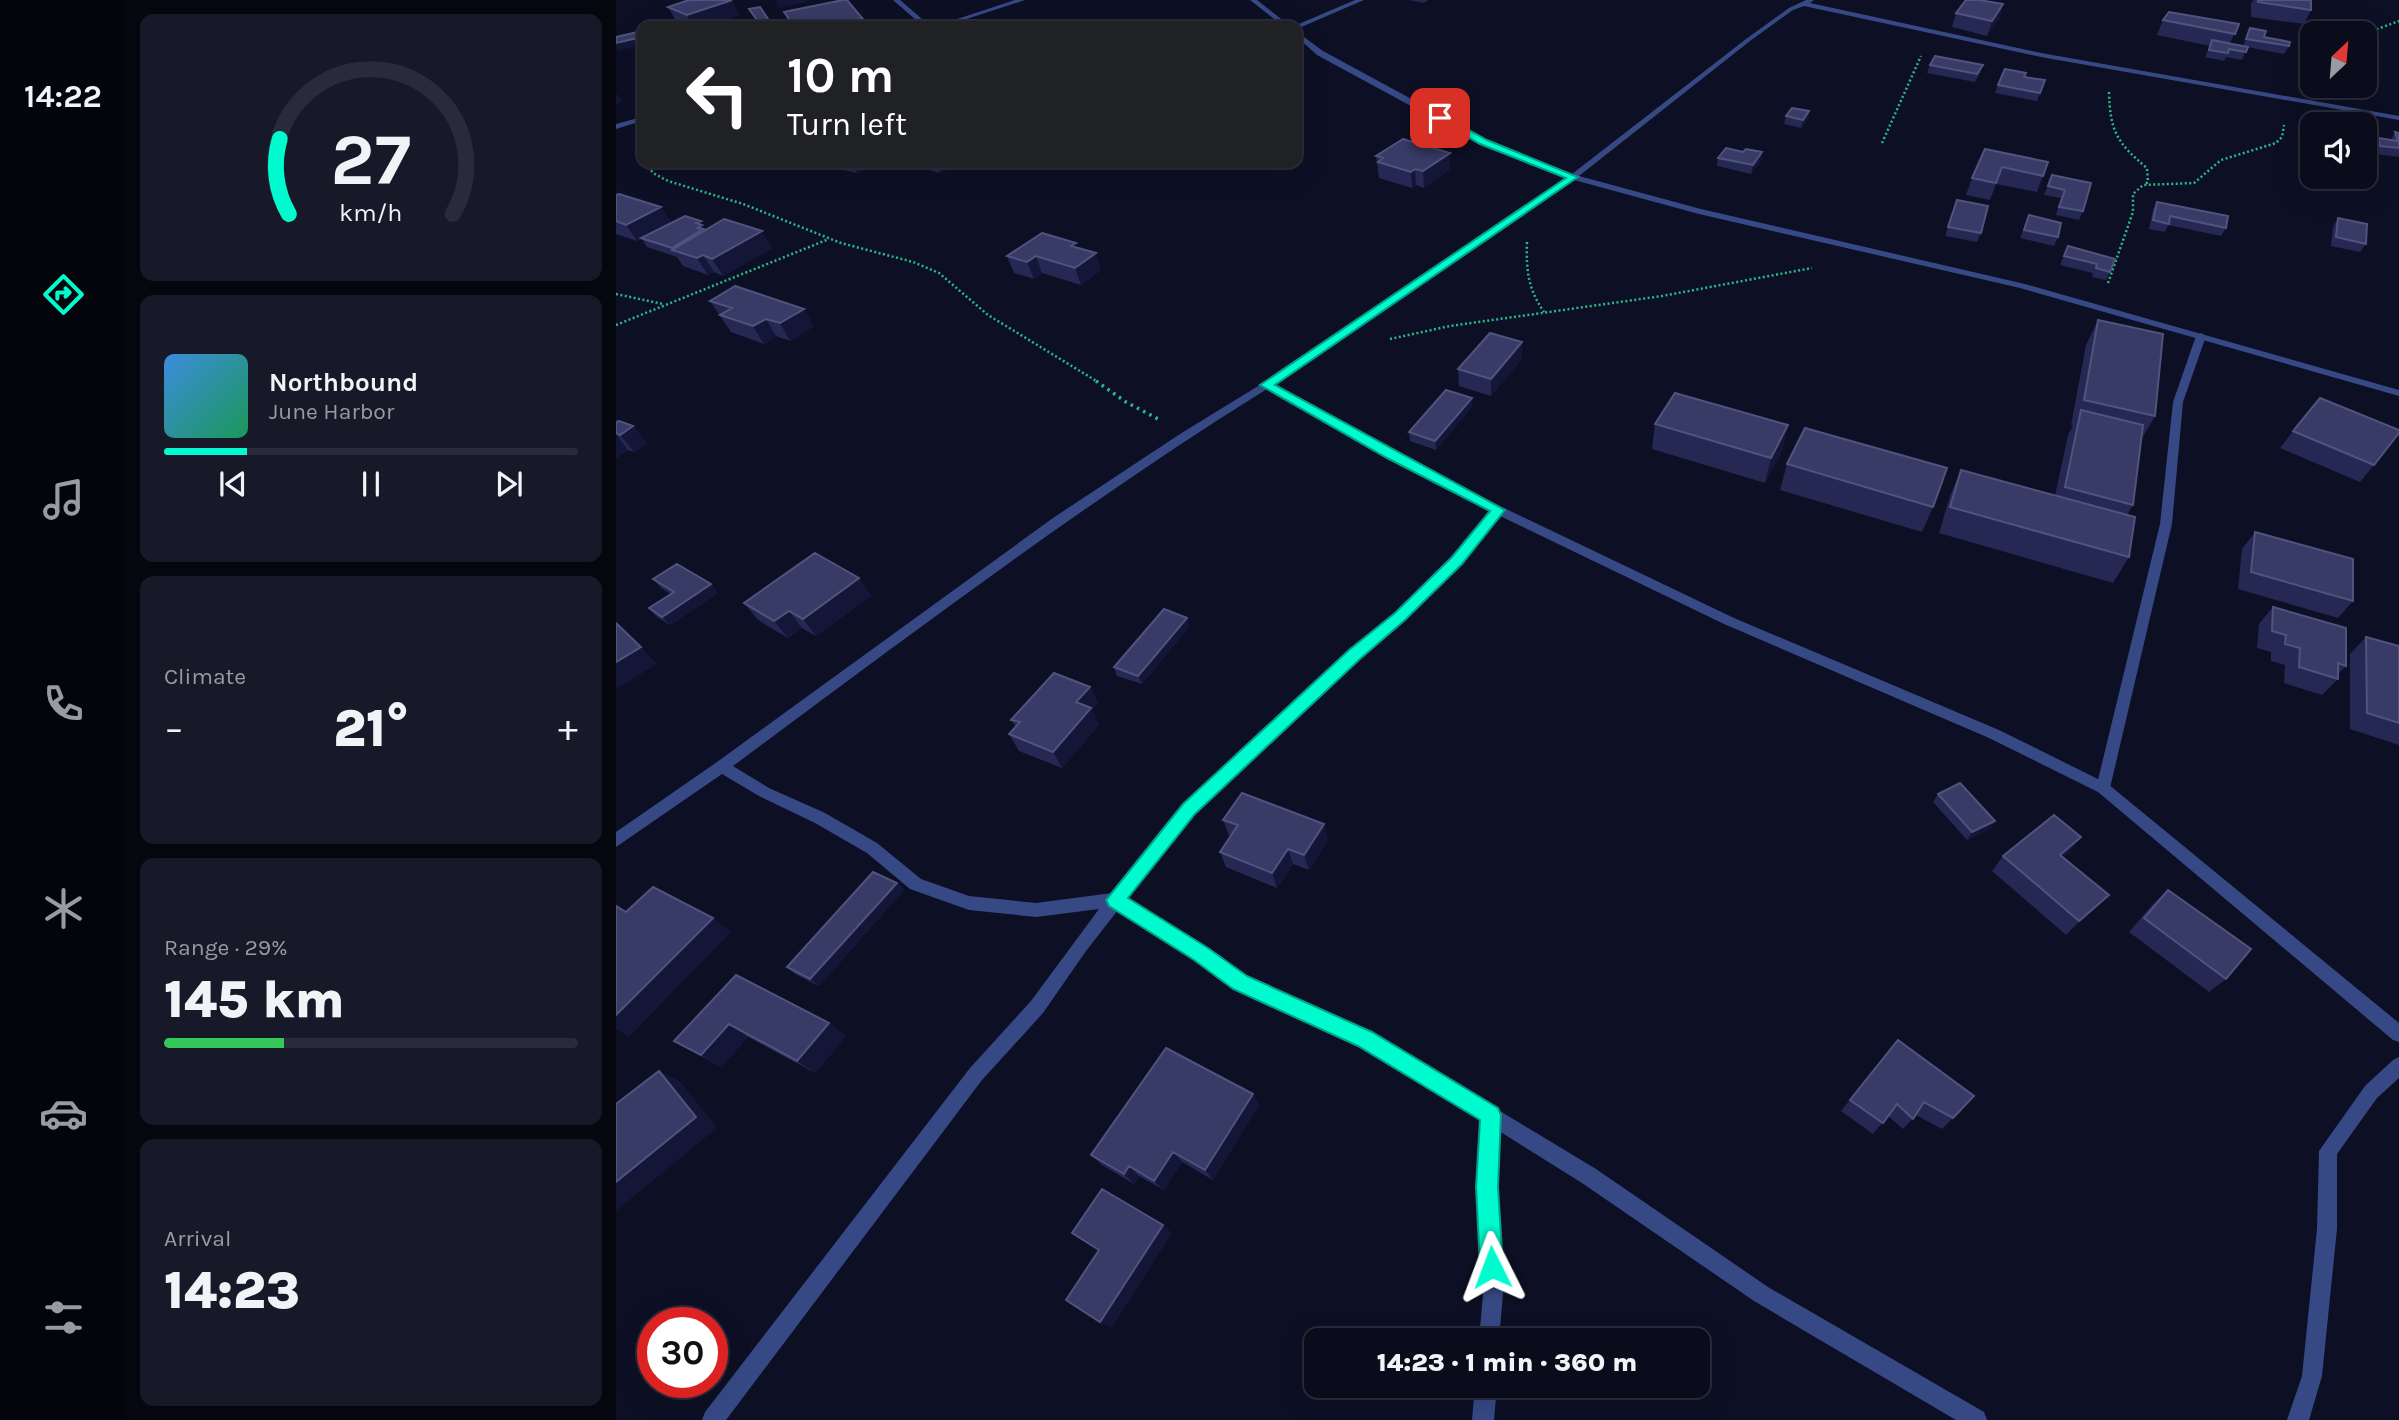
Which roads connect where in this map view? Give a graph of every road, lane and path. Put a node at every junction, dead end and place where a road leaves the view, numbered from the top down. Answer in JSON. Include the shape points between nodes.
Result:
{"nodes":[{"id":1,"x":896,"y":0,"type":"edge"},
{"id":2,"x":1022,"y":0,"type":"edge"},
{"id":3,"x":1252,"y":0,"type":"edge"},
{"id":4,"x":1361,"y":0,"type":"edge"},
{"id":5,"x":1808,"y":2,"type":"edge"},
{"id":6,"x":921,"y":21,"type":"edge"},
{"id":7,"x":955,"y":21,"type":"edge"},
{"id":8,"x":1280,"y":21,"type":"edge"},
{"id":9,"x":2399,"y":22,"type":"edge"},
{"id":10,"x":1302,"y":25,"type":"edge"},
{"id":11,"x":2377,"y":30,"type":"edge"},
{"id":12,"x":1939,"y":33,"type":"junction"},
{"id":13,"x":1302,"y":38,"type":"edge"},
{"id":14,"x":2089,"y":64,"type":"junction"},
{"id":15,"x":2289,"y":97,"type":"junction"},
{"id":16,"x":2399,"y":118,"type":"edge"},
{"id":17,"x":637,"y":121,"type":"edge"},
{"id":18,"x":616,"y":127,"type":"edge"},
{"id":19,"x":1882,"y":142,"type":"dead end"},
{"id":20,"x":650,"y":168,"type":"edge"},
{"id":21,"x":1573,"y":177,"type":"junction"},
{"id":22,"x":2143,"y":185,"type":"junction"},
{"id":23,"x":1511,"y":219,"type":"junction"},
{"id":24,"x":830,"y":239,"type":"junction"},
{"id":25,"x":1814,"y":267,"type":"dead end"},
{"id":26,"x":616,"y":294,"type":"edge"},
{"id":27,"x":665,"y":305,"type":"junction"},
{"id":28,"x":1544,"y":312,"type":"junction"},
{"id":29,"x":2119,"y":313,"type":"junction"},
{"id":30,"x":616,"y":325,"type":"edge"},
{"id":31,"x":2201,"y":336,"type":"junction"},
{"id":32,"x":1384,"y":341,"type":"dead end"},
{"id":33,"x":1266,"y":385,"type":"junction"},
{"id":34,"x":2399,"y":393,"type":"edge"},
{"id":35,"x":1207,"y":423,"type":"junction"},
{"id":36,"x":1498,"y":510,"type":"junction"},
{"id":37,"x":722,"y":766,"type":"junction"},
{"id":38,"x":2103,"y":788,"type":"junction"},
{"id":39,"x":616,"y":840,"type":"edge"},
{"id":40,"x":1115,"y":900,"type":"junction"},
{"id":41,"x":2399,"y":1034,"type":"edge"},
{"id":42,"x":2399,"y":1066,"type":"edge"},
{"id":43,"x":1490,"y":1115,"type":"junction"},
{"id":44,"x":1490,"y":1328,"type":"edge"},
{"id":45,"x":1485,"y":1398,"type":"edge"},
{"id":46,"x":713,"y":1420,"type":"edge"},
{"id":47,"x":1483,"y":1420,"type":"edge"},
{"id":48,"x":1976,"y":1420,"type":"edge"},
{"id":49,"x":2298,"y":1420,"type":"edge"}],
"edges":[{"from":1,"to":6,"type":"street"},
{"from":2,"to":7,"type":"street"},
{"from":3,"to":8,"type":"street"},
{"from":4,"to":10,"type":"street"},
{"from":5,"to":12,"type":"street"},
{"from":5,"to":21,"type":"street","via":[[1748,40]]},
{"from":9,"to":11,"type":"path"},
{"from":12,"to":14,"type":"street"},
{"from":12,"to":19,"type":"path","via":[[1908,80]]},
{"from":13,"to":21,"type":"street","via":[[1320,53],[1484,142]]},
{"from":14,"to":15,"type":"street"},
{"from":14,"to":22,"type":"path","via":[[2105,79],[2113,133],[2122,148],[2147,168],[2148,182]]},
{"from":15,"to":16,"type":"street"},
{"from":15,"to":22,"type":"path","via":[[2282,136],[2276,143],[2221,160],[2194,183]]},
{"from":17,"to":18,"type":"street"},
{"from":20,"to":24,"type":"path","via":[[668,181],[743,204]]},
{"from":21,"to":23,"type":"street"},
{"from":21,"to":29,"type":"street"},
{"from":22,"to":29,"type":"path","via":[[2133,194],[2133,212],[2107,285]]},
{"from":23,"to":28,"type":"path","via":[[1527,236],[1525,279]]},
{"from":23,"to":33,"type":"street"},
{"from":24,"to":27,"type":"path"},
{"from":24,"to":35,"type":"path","via":[[939,273],[988,315],[1155,418]]},
{"from":25,"to":28,"type":"path","via":[[1662,296]]},
{"from":26,"to":27,"type":"path"},
{"from":27,"to":30,"type":"path"},
{"from":28,"to":32,"type":"path"},
{"from":29,"to":31,"type":"street"},
{"from":31,"to":34,"type":"street"},
{"from":31,"to":38,"type":"street","via":[[2178,402],[2166,524]]},
{"from":33,"to":35,"type":"street"},
{"from":33,"to":36,"type":"street"},
{"from":35,"to":37,"type":"street","via":[[1057,521]]},
{"from":36,"to":38,"type":"street","via":[[1729,621],[1994,734]]},
{"from":36,"to":40,"type":"street","via":[[1457,561],[1400,617],[1189,809]]},
{"from":37,"to":39,"type":"street"},
{"from":37,"to":40,"type":"street","via":[[872,848],[916,884],[969,903],[1036,910]]},
{"from":38,"to":41,"type":"street"},
{"from":40,"to":43,"type":"street","via":[[1240,983],[1365,1039]]},
{"from":40,"to":46,"type":"street","via":[[1037,1007],[976,1074]]},
{"from":42,"to":49,"type":"street","via":[[2371,1093],[2328,1151],[2327,1229],[2312,1376]]},
{"from":43,"to":44,"type":"street"},
{"from":43,"to":48,"type":"street","via":[[1761,1294]]},
{"from":45,"to":47,"type":"street"}]}
